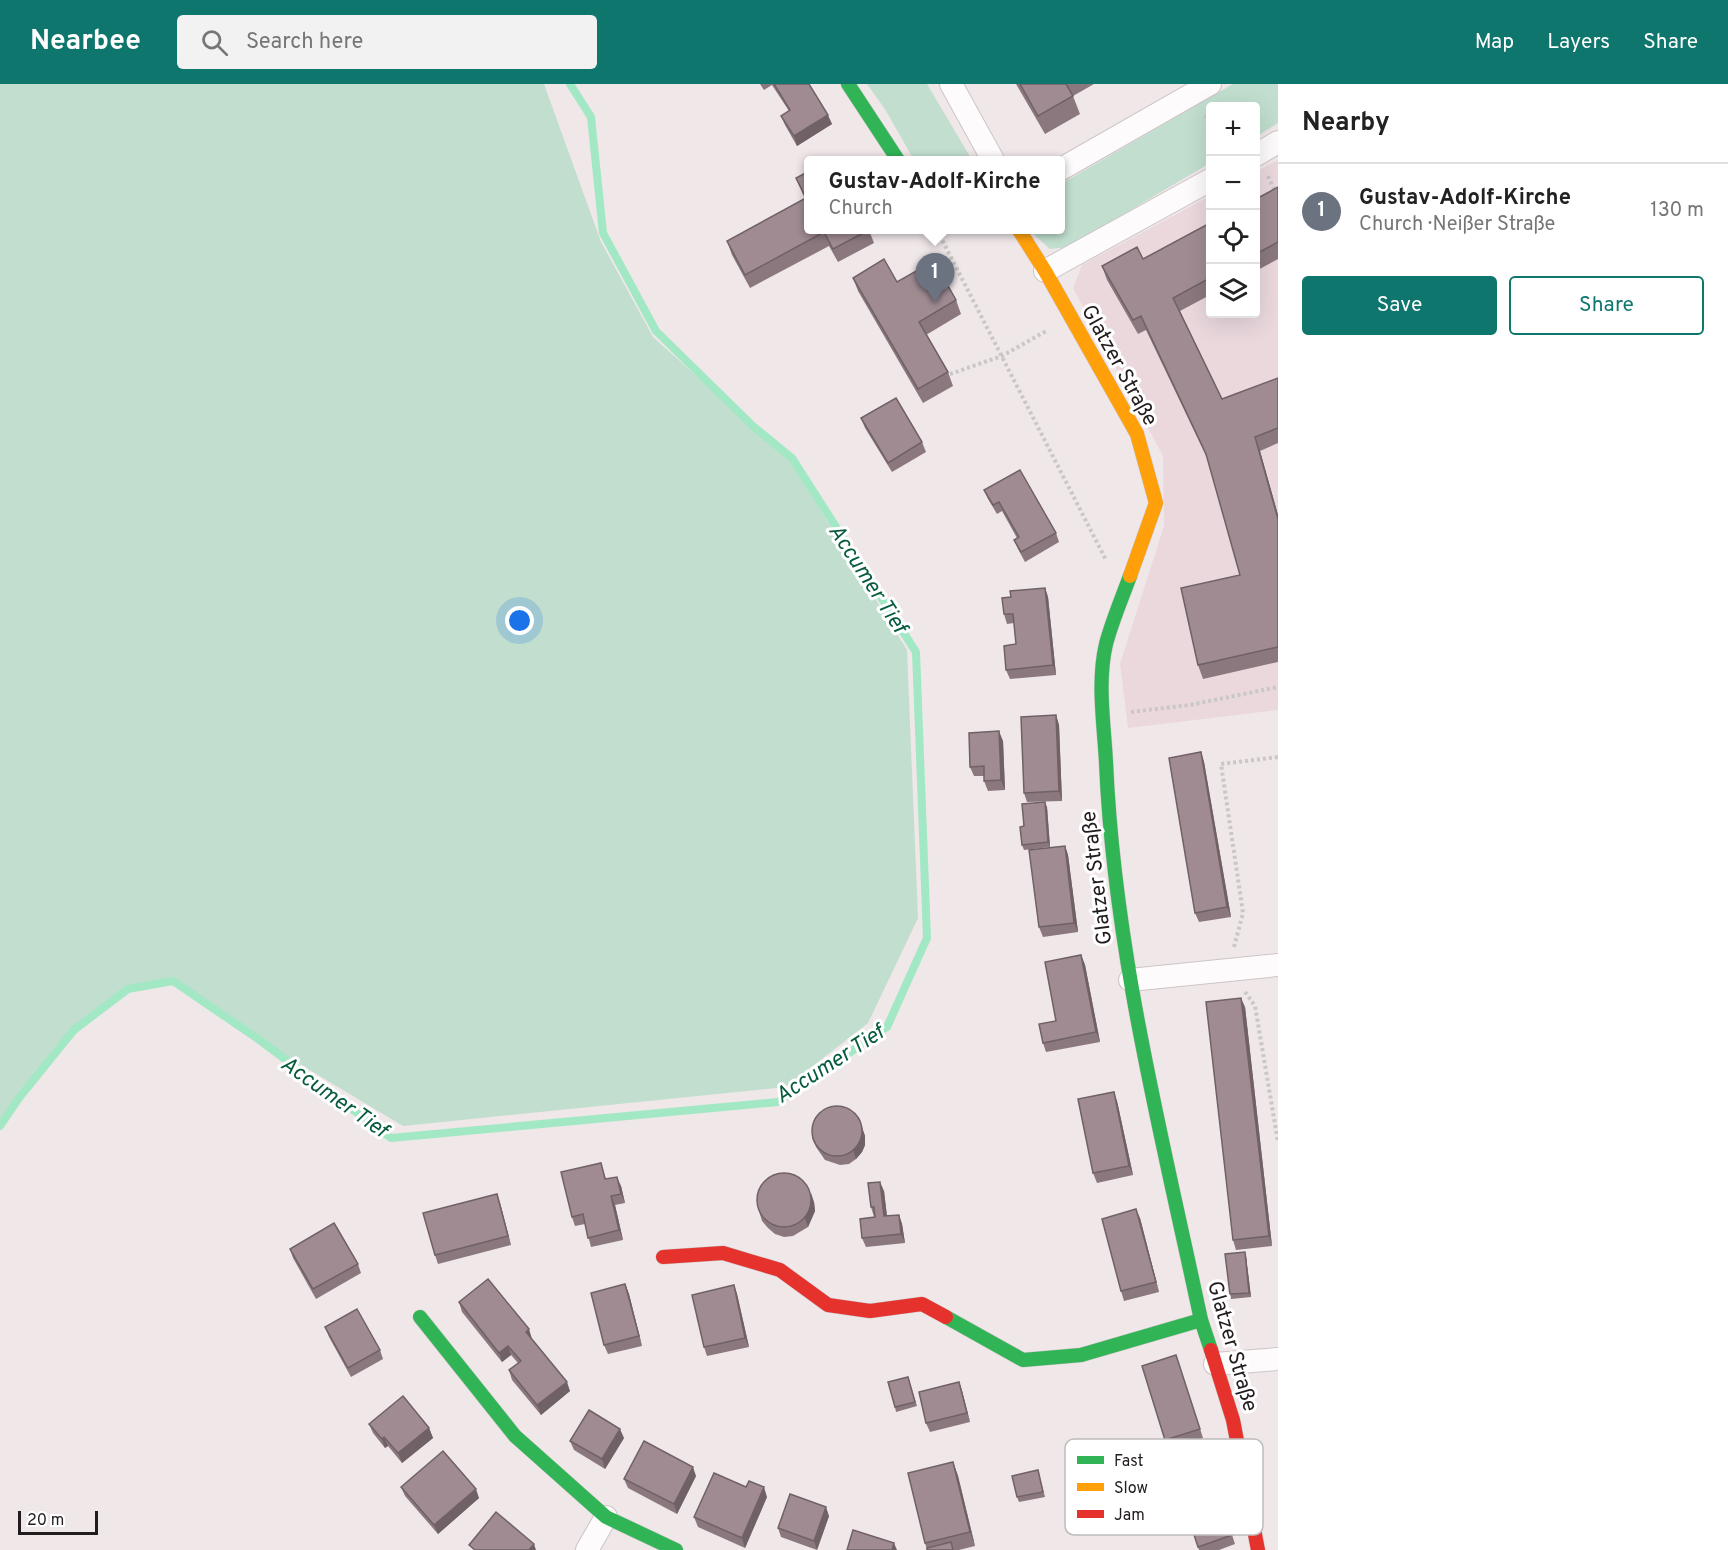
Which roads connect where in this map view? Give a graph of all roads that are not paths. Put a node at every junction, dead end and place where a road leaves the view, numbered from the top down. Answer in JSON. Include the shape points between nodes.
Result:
{"nodes":[{"id":1,"x":848,"y":84,"type":"edge"},
{"id":2,"x":951,"y":84,"type":"edge"},
{"id":3,"x":1210,"y":84,"type":"edge"},
{"id":4,"x":1278,"y":142,"type":"edge"},
{"id":5,"x":1260,"y":153,"type":"edge"},
{"id":6,"x":895,"y":156,"type":"edge"},
{"id":7,"x":991,"y":156,"type":"edge"},
{"id":8,"x":1065,"y":167,"type":"edge"},
{"id":9,"x":1206,"y":182,"type":"edge"},
{"id":10,"x":1022,"y":234,"type":"edge"},
{"id":11,"x":1045,"y":271,"type":"junction"},
{"id":12,"x":1278,"y":965,"type":"edge"},
{"id":13,"x":1130,"y":980,"type":"junction"},
{"id":14,"x":663,"y":1257,"type":"dead end"},
{"id":15,"x":420,"y":1317,"type":"dead end"},
{"id":16,"x":1201,"y":1320,"type":"junction"},
{"id":17,"x":1278,"y":1359,"type":"edge"},
{"id":18,"x":1215,"y":1364,"type":"junction"},
{"id":19,"x":1237,"y":1439,"type":"edge"},
{"id":20,"x":606,"y":1517,"type":"junction"},
{"id":21,"x":1255,"y":1535,"type":"edge"},
{"id":22,"x":587,"y":1550,"type":"edge"},
{"id":23,"x":676,"y":1550,"type":"edge"},
{"id":24,"x":1258,"y":1550,"type":"edge"}],
"edges":[{"from":1,"to":6,"type":"street"},
{"from":2,"to":7,"type":"street"},
{"from":3,"to":8,"type":"street"},
{"from":4,"to":5,"type":"street"},
{"from":9,"to":11,"type":"street"},
{"from":10,"to":11,"type":"street","name":"Glatzer Straße"},
{"from":11,"to":13,"type":"street","name":"Glatzer Straße","via":[[1137,434],[1156,503],[1106,645],[1102,682],[1114,874]]},
{"from":12,"to":13,"type":"street"},
{"from":13,"to":16,"type":"street","name":"Glatzer Straße"},
{"from":14,"to":16,"type":"street","via":[[723,1253],[780,1270],[828,1305],[870,1311],[922,1304],[1023,1360],[1081,1355]]},
{"from":15,"to":20,"type":"street","via":[[515,1436]]},
{"from":16,"to":18,"type":"street","name":"Glatzer Straße"},
{"from":17,"to":18,"type":"street"},
{"from":18,"to":19,"type":"street","name":"Glatzer Straße"},
{"from":20,"to":22,"type":"street"},
{"from":20,"to":23,"type":"street"},
{"from":21,"to":24,"type":"street","name":"Glatzer Straße"}]}
